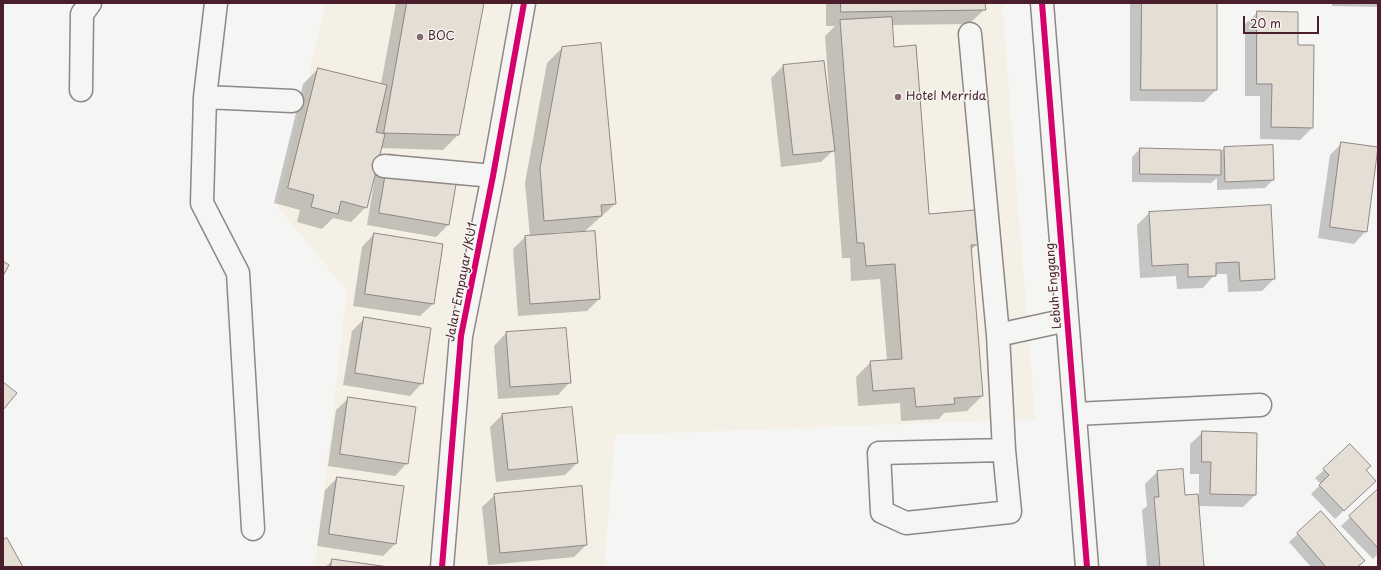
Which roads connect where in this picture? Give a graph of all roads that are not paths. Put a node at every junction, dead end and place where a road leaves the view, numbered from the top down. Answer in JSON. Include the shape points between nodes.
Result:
{"nodes":[{"id":1,"x":90,"y":3,"type":"edge"},
{"id":2,"x":216,"y":3,"type":"edge"},
{"id":3,"x":524,"y":3,"type":"edge"},
{"id":4,"x":1042,"y":3,"type":"edge"},
{"id":5,"x":970,"y":34,"type":"dead end"},
{"id":6,"x":81,"y":90,"type":"dead end"},
{"id":7,"x":205,"y":97,"type":"junction"},
{"id":8,"x":292,"y":101,"type":"dead end"},
{"id":9,"x":384,"y":166,"type":"dead end"},
{"id":10,"x":493,"y":176,"type":"junction"},
{"id":11,"x":1067,"y":320,"type":"junction"},
{"id":12,"x":998,"y":335,"type":"junction"},
{"id":13,"x":1260,"y":405,"type":"dead end"},
{"id":14,"x":1075,"y":414,"type":"junction"},
{"id":15,"x":1004,"y":450,"type":"junction"},
{"id":16,"x":253,"y":529,"type":"dead end"},
{"id":17,"x":442,"y":567,"type":"edge"},
{"id":18,"x":1087,"y":567,"type":"edge"}],
"edges":[{"from":1,"to":6,"type":"street","via":[[82,14]]},
{"from":2,"to":7,"type":"street"},
{"from":3,"to":10,"type":"street","name":"Jalan Empayar /KU1"},
{"from":4,"to":11,"type":"street","name":"Lebuh Enggang"},
{"from":5,"to":12,"type":"street"},
{"from":7,"to":8,"type":"street"},
{"from":7,"to":16,"type":"street","via":[[202,203],[238,273]]},
{"from":9,"to":10,"type":"street"},
{"from":10,"to":17,"type":"street","name":"Jalan Empayar /KU1","via":[[462,336]]},
{"from":11,"to":12,"type":"street"},
{"from":11,"to":14,"type":"street","name":"Lebuh Enggang"},
{"from":12,"to":15,"type":"street"},
{"from":13,"to":14,"type":"street"},
{"from":14,"to":18,"type":"street","name":"Lebuh Enggang"},
{"from":15,"to":15,"type":"street","via":[[879,453],[882,512],[906,523],[1010,512]]}]}
